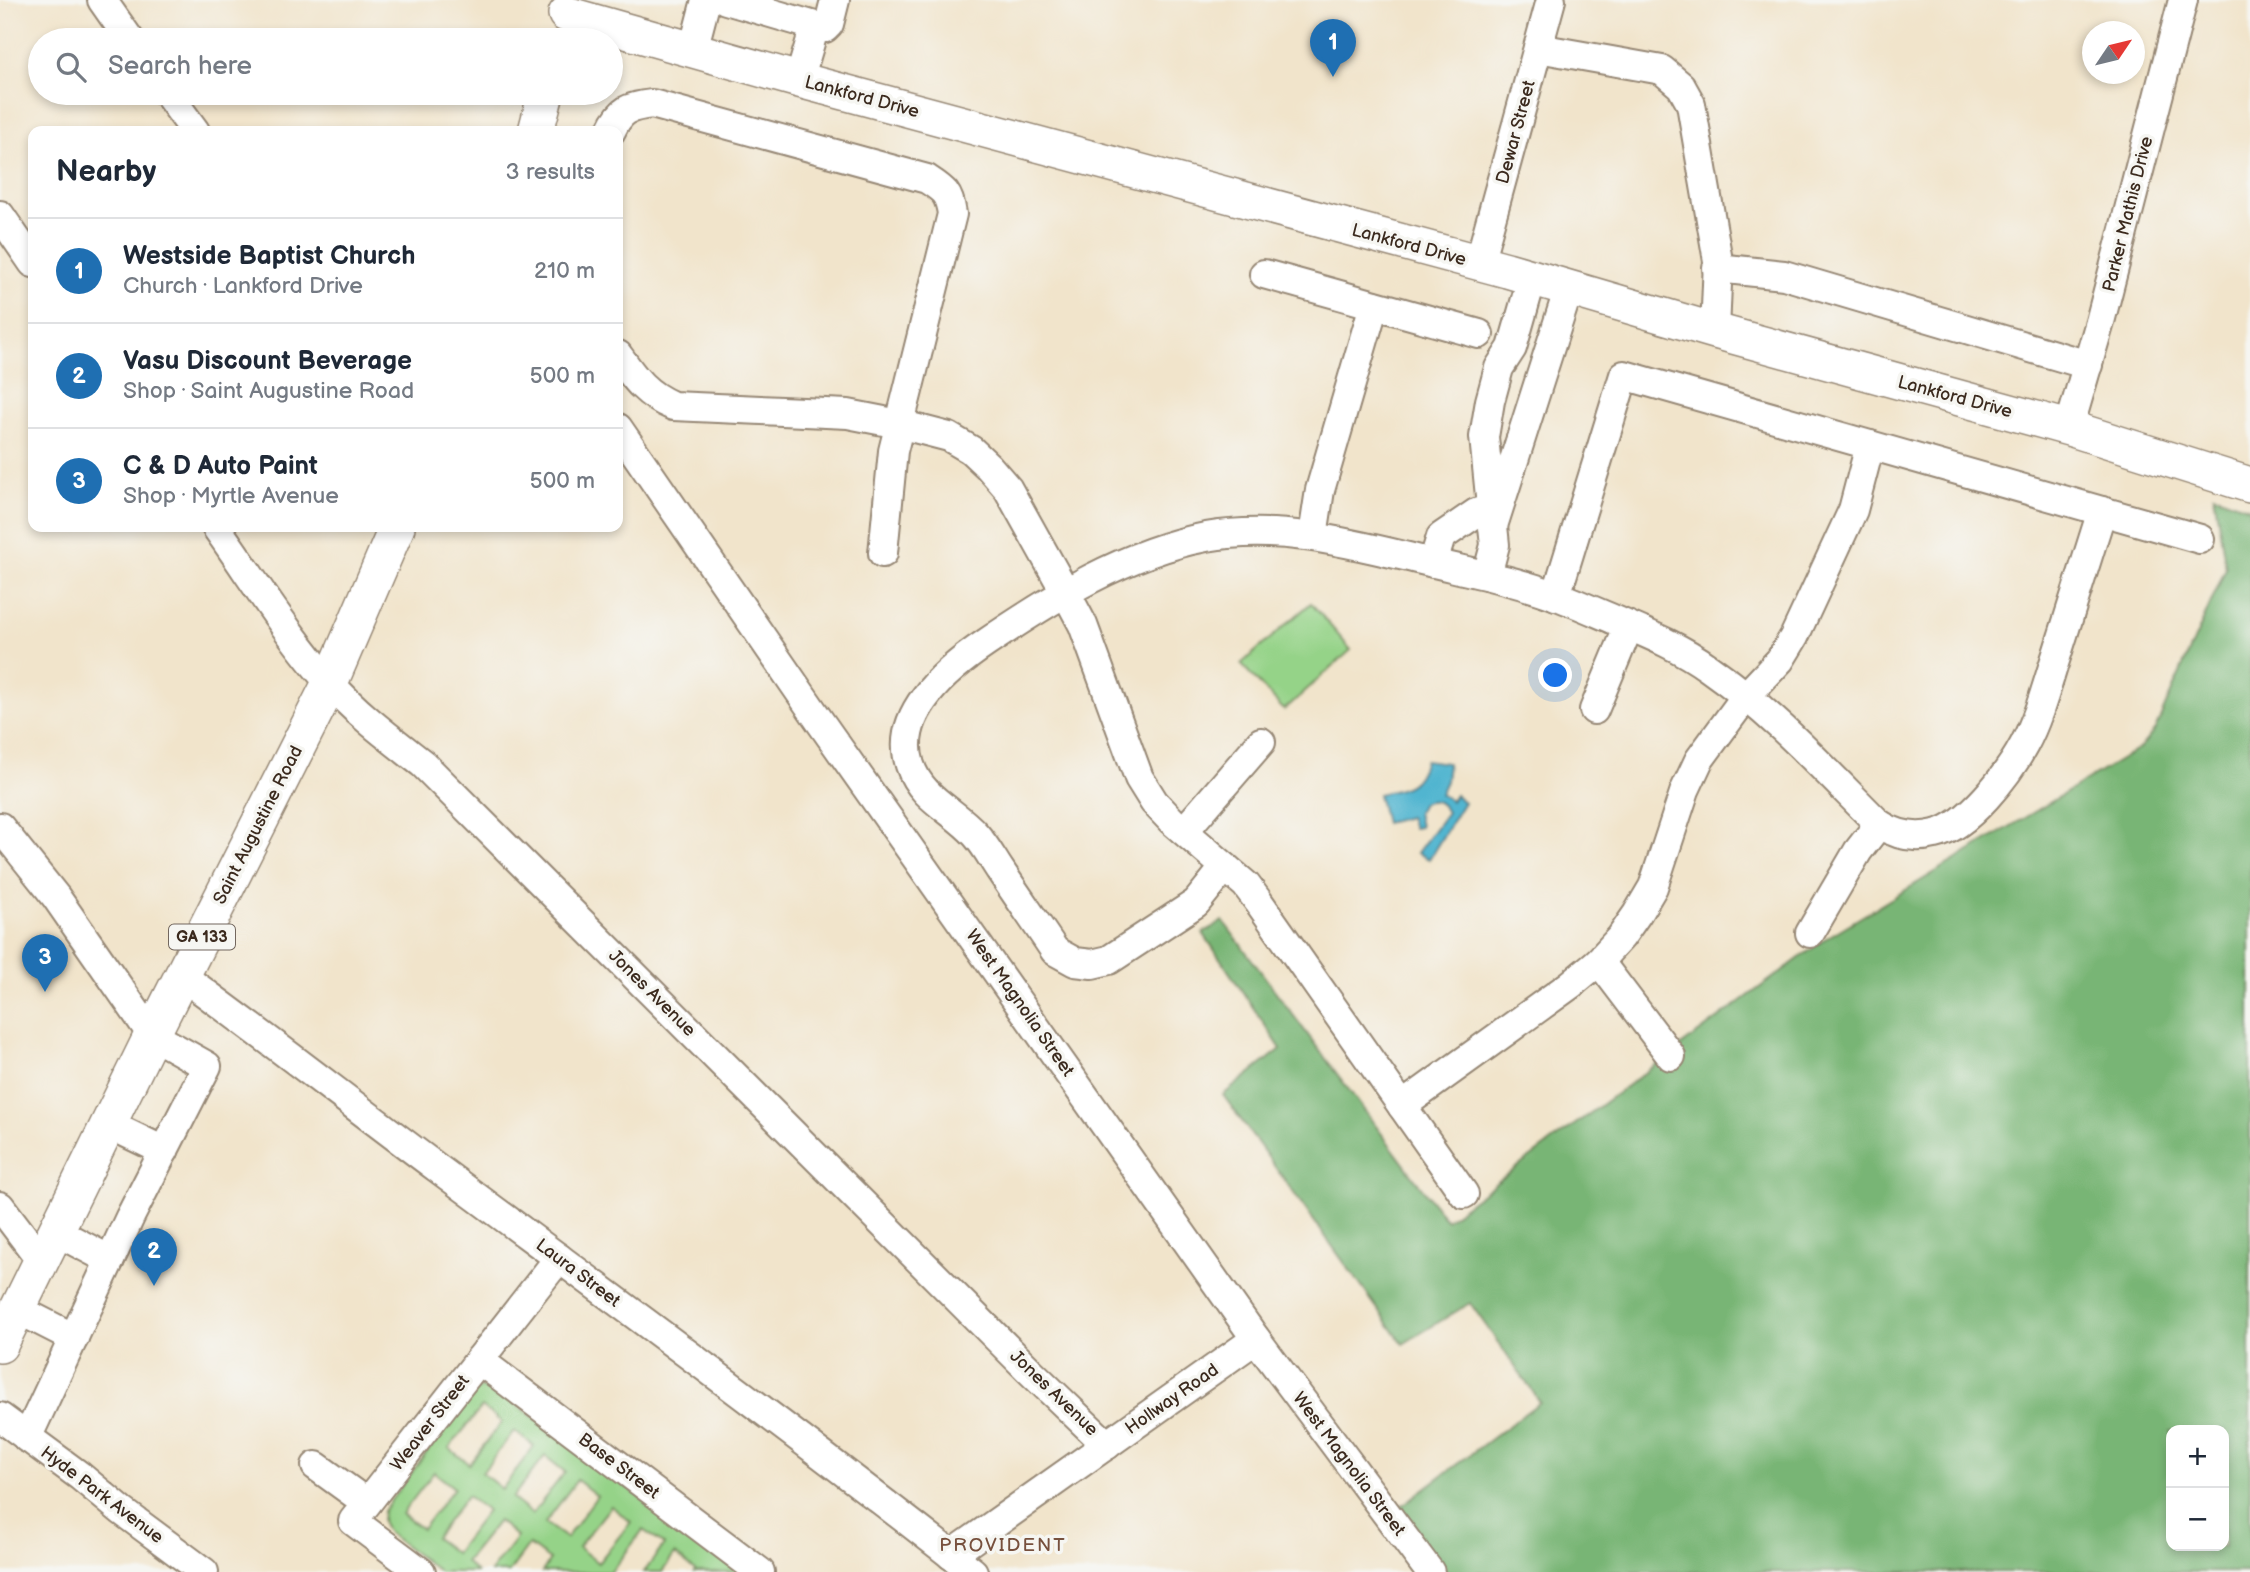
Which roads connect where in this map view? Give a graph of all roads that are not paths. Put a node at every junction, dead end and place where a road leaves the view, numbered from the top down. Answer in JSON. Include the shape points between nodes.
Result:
{"nodes":[{"id":1,"x":102,"y":0,"type":"edge"},
{"id":2,"x":706,"y":0,"type":"edge"},
{"id":3,"x":726,"y":0,"type":"edge"},
{"id":4,"x":835,"y":0,"type":"edge"},
{"id":5,"x":1551,"y":0,"type":"edge"},
{"id":6,"x":2183,"y":0,"type":"edge"},
{"id":7,"x":565,"y":18,"type":"edge"},
{"id":8,"x":815,"y":26,"type":"junction"},
{"id":9,"x":122,"y":28,"type":"edge"},
{"id":10,"x":605,"y":28,"type":"edge"},
{"id":11,"x":623,"y":32,"type":"edge"},
{"id":12,"x":1538,"y":48,"type":"junction"},
{"id":13,"x":693,"y":50,"type":"junction"},
{"id":14,"x":799,"y":80,"type":"junction"},
{"id":15,"x":176,"y":105,"type":"edge"},
{"id":16,"x":543,"y":105,"type":"edge"},
{"id":17,"x":191,"y":126,"type":"edge"},
{"id":18,"x":537,"y":126,"type":"edge"},
{"id":19,"x":613,"y":126,"type":"edge"},
{"id":20,"x":0,"y":215,"type":"edge"},
{"id":21,"x":28,"y":256,"type":"edge"},
{"id":22,"x":1479,"y":263,"type":"junction"},
{"id":23,"x":1717,"y":268,"type":"junction"},
{"id":24,"x":1264,"y":274,"type":"dead end"},
{"id":25,"x":1532,"y":278,"type":"junction"},
{"id":26,"x":1569,"y":288,"type":"junction"},
{"id":27,"x":1374,"y":305,"type":"junction"},
{"id":28,"x":1715,"y":331,"type":"junction"},
{"id":29,"x":1479,"y":334,"type":"dead end"},
{"id":30,"x":623,"y":362,"type":"edge"},
{"id":31,"x":2088,"y":365,"type":"junction"},
{"id":32,"x":899,"y":424,"type":"junction"},
{"id":33,"x":2069,"y":428,"type":"junction"},
{"id":34,"x":623,"y":435,"type":"edge"},
{"id":35,"x":1870,"y":445,"type":"junction"},
{"id":36,"x":2250,"y":485,"type":"edge"},
{"id":37,"x":2102,"y":511,"type":"junction"},
{"id":38,"x":1493,"y":526,"type":"junction"},
{"id":39,"x":220,"y":532,"type":"edge"},
{"id":40,"x":395,"y":532,"type":"edge"},
{"id":41,"x":1313,"y":536,"type":"junction"},
{"id":42,"x":2200,"y":539,"type":"dead end"},
{"id":43,"x":883,"y":553,"type":"dead end"},
{"id":44,"x":1433,"y":563,"type":"junction"},
{"id":45,"x":1487,"y":575,"type":"junction"},
{"id":46,"x":1066,"y":593,"type":"junction"},
{"id":47,"x":1556,"y":596,"type":"junction"},
{"id":48,"x":1629,"y":626,"type":"junction"},
{"id":49,"x":330,"y":683,"type":"junction"},
{"id":50,"x":1746,"y":696,"type":"junction"},
{"id":51,"x":1594,"y":710,"type":"dead end"},
{"id":52,"x":1261,"y":742,"type":"dead end"},
{"id":53,"x":1879,"y":824,"type":"junction"},
{"id":54,"x":0,"y":827,"type":"edge"},
{"id":55,"x":1184,"y":831,"type":"junction"},
{"id":56,"x":1226,"y":867,"type":"junction"},
{"id":57,"x":1810,"y":933,"type":"dead end"},
{"id":58,"x":1599,"y":961,"type":"junction"},
{"id":59,"x":182,"y":976,"type":"junction"},
{"id":60,"x":152,"y":1035,"type":"junction"},
{"id":61,"x":1671,"y":1056,"type":"dead end"},
{"id":62,"x":1402,"y":1106,"type":"junction"},
{"id":63,"x":108,"y":1124,"type":"junction"},
{"id":64,"x":164,"y":1151,"type":"junction"},
{"id":65,"x":1464,"y":1194,"type":"dead end"},
{"id":66,"x":0,"y":1206,"type":"edge"},
{"id":67,"x":48,"y":1245,"type":"junction"},
{"id":68,"x":559,"y":1258,"type":"junction"},
{"id":69,"x":110,"y":1260,"type":"junction"},
{"id":70,"x":17,"y":1309,"type":"junction"},
{"id":71,"x":74,"y":1338,"type":"junction"},
{"id":72,"x":1256,"y":1339,"type":"junction"},
{"id":73,"x":0,"y":1345,"type":"edge"},
{"id":74,"x":479,"y":1360,"type":"junction"},
{"id":75,"x":0,"y":1418,"type":"edge"},
{"id":76,"x":27,"y":1438,"type":"junction"},
{"id":77,"x":1107,"y":1445,"type":"junction"},
{"id":78,"x":316,"y":1466,"type":"dead end"},
{"id":79,"x":368,"y":1503,"type":"junction"},
{"id":80,"x":951,"y":1555,"type":"junction"},
{"id":81,"x":204,"y":1572,"type":"edge"},
{"id":82,"x":421,"y":1572,"type":"edge"},
{"id":83,"x":760,"y":1572,"type":"edge"},
{"id":84,"x":973,"y":1572,"type":"edge"},
{"id":85,"x":1430,"y":1572,"type":"edge"}],
"edges":[{"from":1,"to":9,"type":"street"},
{"from":2,"to":13,"type":"street"},
{"from":3,"to":8,"type":"street"},
{"from":4,"to":8,"type":"street","via":[[827,26]]},
{"from":5,"to":12,"type":"street","name":"Dewar Street"},
{"from":6,"to":31,"type":"street","name":"Parker Mathis Drive"},
{"from":7,"to":10,"type":"main road","name":"Lankford Drive"},
{"from":8,"to":14,"type":"street"},
{"from":11,"to":13,"type":"main road","name":"Lankford Drive"},
{"from":12,"to":22,"type":"street","name":"Dewar Street"},
{"from":12,"to":23,"type":"street","via":[[1662,70],[1681,86],[1691,104]]},
{"from":13,"to":14,"type":"main road","name":"Lankford Drive"},
{"from":14,"to":22,"type":"main road","name":"Lankford Drive"},
{"from":15,"to":17,"type":"street"},
{"from":16,"to":18,"type":"main road"},
{"from":19,"to":32,"type":"street","via":[[631,107],[652,104],[927,179],[943,190],[952,214]]},
{"from":20,"to":21,"type":"street"},
{"from":22,"to":25,"type":"main road","name":"Lankford Drive"},
{"from":23,"to":28,"type":"street"},
{"from":23,"to":31,"type":"street","via":[[1784,275]]},
{"from":24,"to":27,"type":"street"},
{"from":25,"to":26,"type":"main road","name":"Lankford Drive"},
{"from":25,"to":38,"type":"street","via":[[1511,348],[1499,368],[1484,437]]},
{"from":26,"to":28,"type":"main road","name":"Lankford Drive"},
{"from":26,"to":38,"type":"street"},
{"from":27,"to":29,"type":"street"},
{"from":27,"to":41,"type":"street","via":[[1320,490]]},
{"from":28,"to":33,"type":"main road","name":"Lankford Drive"},
{"from":30,"to":32,"type":"street","via":[[640,386],[673,406],[848,414]]},
{"from":31,"to":33,"type":"street","name":"Parker Mathis Drive"},
{"from":32,"to":43,"type":"street"},
{"from":32,"to":46,"type":"street","via":[[949,437],[989,467],[1008,489]]},
{"from":33,"to":36,"type":"main road","name":"Lankford Drive"},
{"from":34,"to":72,"type":"street","name":"West Magnolia Street"},
{"from":35,"to":37,"type":"street"},
{"from":35,"to":47,"type":"street","via":[[1624,375]]},
{"from":35,"to":50,"type":"street","via":[[1853,510],[1794,637],[1780,660]]},
{"from":37,"to":42,"type":"street"},
{"from":37,"to":53,"type":"street","via":[[2039,711],[2007,771],[1988,797],[1961,821],[1937,834],[1894,834]]},
{"from":38,"to":44,"type":"street","via":[[1476,513],[1441,537]]},
{"from":38,"to":45,"type":"street"},
{"from":39,"to":49,"type":"street","name":"Jones Avenue"},
{"from":40,"to":49,"type":"main road","name":"Saint Augustine Road","number":"GA 133"},
{"from":41,"to":44,"type":"street"},
{"from":41,"to":46,"type":"street","via":[[1238,533],[1204,538],[1118,566]]},
{"from":44,"to":45,"type":"street"},
{"from":45,"to":47,"type":"street"},
{"from":46,"to":55,"type":"street","via":[[1083,625],[1139,778],[1154,802]]},
{"from":46,"to":56,"type":"street","via":[[966,656],[933,686],[917,708],[908,737],[908,762],[919,787],[975,834],[1055,951],[1075,962],[1092,964],[1126,950],[1196,903]]},
{"from":47,"to":48,"type":"street"},
{"from":48,"to":50,"type":"street","via":[[1679,649]]},
{"from":48,"to":51,"type":"street"},
{"from":49,"to":59,"type":"main road","name":"Saint Augustine Road","number":"GA 133"},
{"from":49,"to":77,"type":"street","name":"Jones Avenue","via":[[423,764]]},
{"from":50,"to":53,"type":"street"},
{"from":50,"to":58,"type":"street","via":[[1699,760],[1653,887],[1621,937]]},
{"from":52,"to":55,"type":"street"},
{"from":53,"to":57,"type":"street"},
{"from":54,"to":60,"type":"street","via":[[56,897]]},
{"from":55,"to":56,"type":"street"},
{"from":56,"to":62,"type":"street","via":[[1258,901]]},
{"from":58,"to":61,"type":"street"},
{"from":58,"to":62,"type":"street"},
{"from":59,"to":60,"type":"main road","name":"Saint Augustine Road","number":"GA 133"},
{"from":59,"to":68,"type":"street","name":"Laura Street"},
{"from":60,"to":63,"type":"main road","name":"Saint Augustine Road","number":"GA 133"},
{"from":60,"to":64,"type":"street","via":[[207,1066]]},
{"from":62,"to":65,"type":"street"},
{"from":63,"to":64,"type":"street"},
{"from":63,"to":67,"type":"main road","name":"Saint Augustine Road","number":"GA 133"},
{"from":64,"to":69,"type":"street"},
{"from":66,"to":67,"type":"street"},
{"from":67,"to":69,"type":"street"},
{"from":67,"to":70,"type":"main road","name":"Saint Augustine Road","number":"GA 133"},
{"from":68,"to":74,"type":"street","name":"Weaver Street"},
{"from":68,"to":80,"type":"street","name":"Laura Street"},
{"from":69,"to":71,"type":"street"},
{"from":70,"to":71,"type":"street"},
{"from":70,"to":73,"type":"main road","name":"Saint Augustine Road","number":"GA 133"},
{"from":71,"to":76,"type":"street"},
{"from":72,"to":77,"type":"street","name":"Hollway Road"},
{"from":72,"to":85,"type":"street","name":"West Magnolia Street"},
{"from":74,"to":79,"type":"street","name":"Weaver Street"},
{"from":74,"to":83,"type":"street","name":"Base Street"},
{"from":75,"to":76,"type":"street","name":"Hyde Park Avenue"},
{"from":76,"to":81,"type":"street","name":"Hyde Park Avenue"},
{"from":77,"to":80,"type":"street","name":"Hollway Road"},
{"from":78,"to":79,"type":"street"},
{"from":79,"to":82,"type":"street","name":"Weaver Street","via":[[354,1521]]},
{"from":80,"to":84,"type":"street","name":"Laura Street"}]}
